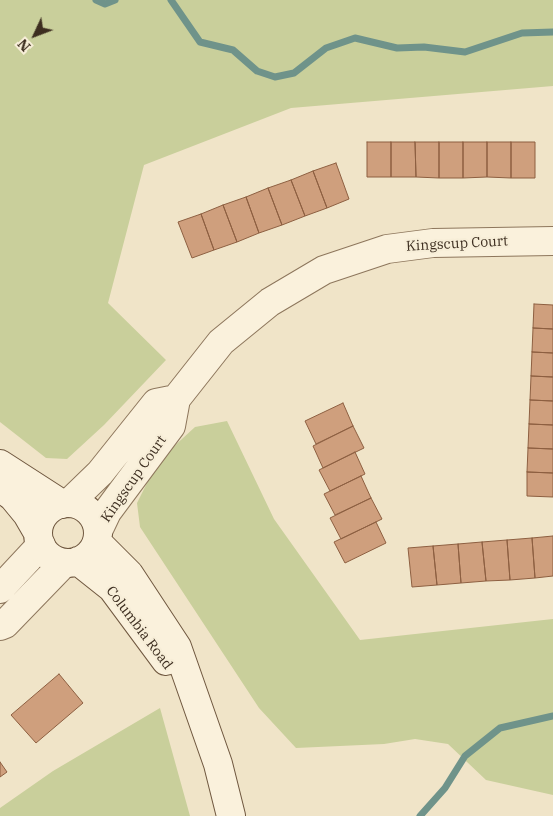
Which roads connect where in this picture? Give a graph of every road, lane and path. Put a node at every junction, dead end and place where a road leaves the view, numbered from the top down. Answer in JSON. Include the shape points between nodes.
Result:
{"nodes":[{"id":1,"x":553,"y":241,"type":"edge"},
{"id":2,"x":176,"y":399,"type":"junction"},
{"id":3,"x":0,"y":464,"type":"edge"},
{"id":4,"x":0,"y":488,"type":"edge"},
{"id":5,"x":65,"y":503,"type":"junction"},
{"id":6,"x":97,"y":536,"type":"junction"},
{"id":7,"x":40,"y":539,"type":"junction"},
{"id":8,"x":71,"y":562,"type":"junction"},
{"id":9,"x":0,"y":589,"type":"edge"},
{"id":10,"x":0,"y":626,"type":"edge"},
{"id":11,"x":194,"y":701,"type":"junction"},
{"id":12,"x":231,"y":816,"type":"edge"}],
"edges":[{"from":1,"to":2,"type":"street","name":"Kingscup Court","via":[[433,243],[387,249],[324,270],[245,321],[222,342]]},
{"from":2,"to":5,"type":"street","name":"Kingscup Court","via":[[156,404],[100,473]]},
{"from":2,"to":6,"type":"street","name":"Kingscup Court","via":[[171,426],[107,512]]},
{"from":3,"to":5,"type":"street"},
{"from":4,"to":7,"type":"street","via":[[18,503]]},
{"from":5,"to":6,"type":"street","via":[[77,504],[92,514]]},
{"from":5,"to":7,"type":"street","via":[[45,514]]},
{"from":6,"to":8,"type":"street","via":[[93,550]]},
{"from":6,"to":11,"type":"street","name":"Columbia Road","via":[[129,574],[177,647]]},
{"from":7,"to":8,"type":"street","via":[[47,554]]},
{"from":7,"to":9,"type":"street"},
{"from":8,"to":10,"type":"street"},
{"from":8,"to":11,"type":"street","name":"Columbia Road","via":[[112,588]]},
{"from":11,"to":12,"type":"street","name":"Columbia Road","via":[[218,764]]}]}
